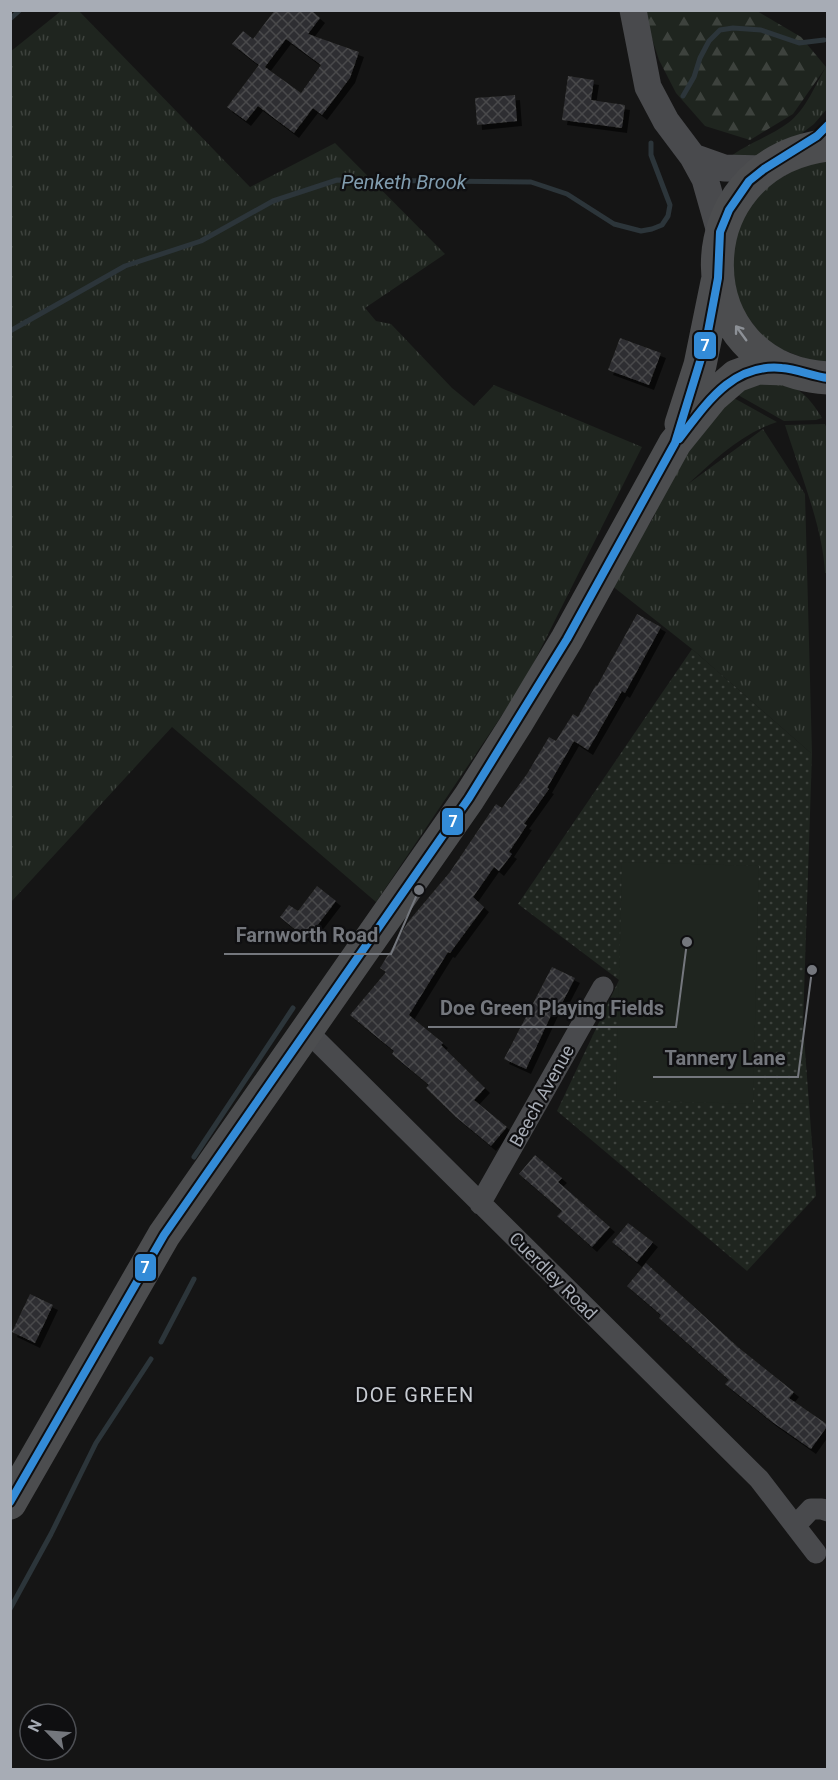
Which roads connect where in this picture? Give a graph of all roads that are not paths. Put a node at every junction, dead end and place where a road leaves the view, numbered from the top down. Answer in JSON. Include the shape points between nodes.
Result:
{"nodes":[{"id":1,"x":633,"y":10,"type":"edge"},
{"id":2,"x":828,"y":124,"type":"edge"},
{"id":3,"x":828,"y":145,"type":"edge"},
{"id":4,"x":794,"y":152,"type":"junction"},
{"id":5,"x":693,"y":157,"type":"junction"},
{"id":6,"x":764,"y":169,"type":"junction"},
{"id":7,"x":720,"y":232,"type":"junction"},
{"id":8,"x":718,"y":278,"type":"junction"},
{"id":9,"x":804,"y":373,"type":"edge"},
{"id":10,"x":828,"y":403,"type":"edge"},
{"id":11,"x":675,"y":443,"type":"junction"},
{"id":12,"x":603,"y":987,"type":"dead end"},
{"id":13,"x":306,"y":1030,"type":"junction"},
{"id":14,"x":480,"y":1204,"type":"junction"},
{"id":15,"x":10,"y":1503,"type":"edge"},
{"id":16,"x":828,"y":1511,"type":"edge"},
{"id":17,"x":795,"y":1526,"type":"junction"},
{"id":18,"x":816,"y":1553,"type":"dead end"}],
"edges":[{"from":1,"to":5,"type":"street","via":[[648,87],[666,121]]},
{"from":2,"to":4,"type":"main road"},
{"from":3,"to":4,"type":"main road"},
{"from":4,"to":6,"type":"main road"},
{"from":5,"to":6,"type":"street","via":[[724,168]]},
{"from":5,"to":7,"type":"street","via":[[707,185]]},
{"from":6,"to":7,"type":"main road","via":[[738,195]]},
{"from":7,"to":8,"type":"main road"},
{"from":9,"to":8,"type":"main road","one_way":true,"via":[[769,361],[743,338],[726,308]]},
{"from":8,"to":11,"type":"main road","via":[[700,365]]},
{"from":9,"to":10,"type":"main road"},
{"from":9,"to":11,"type":"main road","via":[[758,368],[736,376],[713,396]]},
{"from":11,"to":13,"type":"main road","via":[[516,724],[469,798]]},
{"from":12,"to":14,"type":"street","name":"Beech Avenue"},
{"from":13,"to":14,"type":"street","name":"Cuerdley Road"},
{"from":13,"to":15,"type":"main road","via":[[164,1235]]},
{"from":14,"to":17,"type":"street","name":"Cuerdley Road","via":[[759,1479]]},
{"from":16,"to":17,"type":"street","via":[[811,1509]]},
{"from":17,"to":18,"type":"street","name":"Cuerdley Road"}]}
